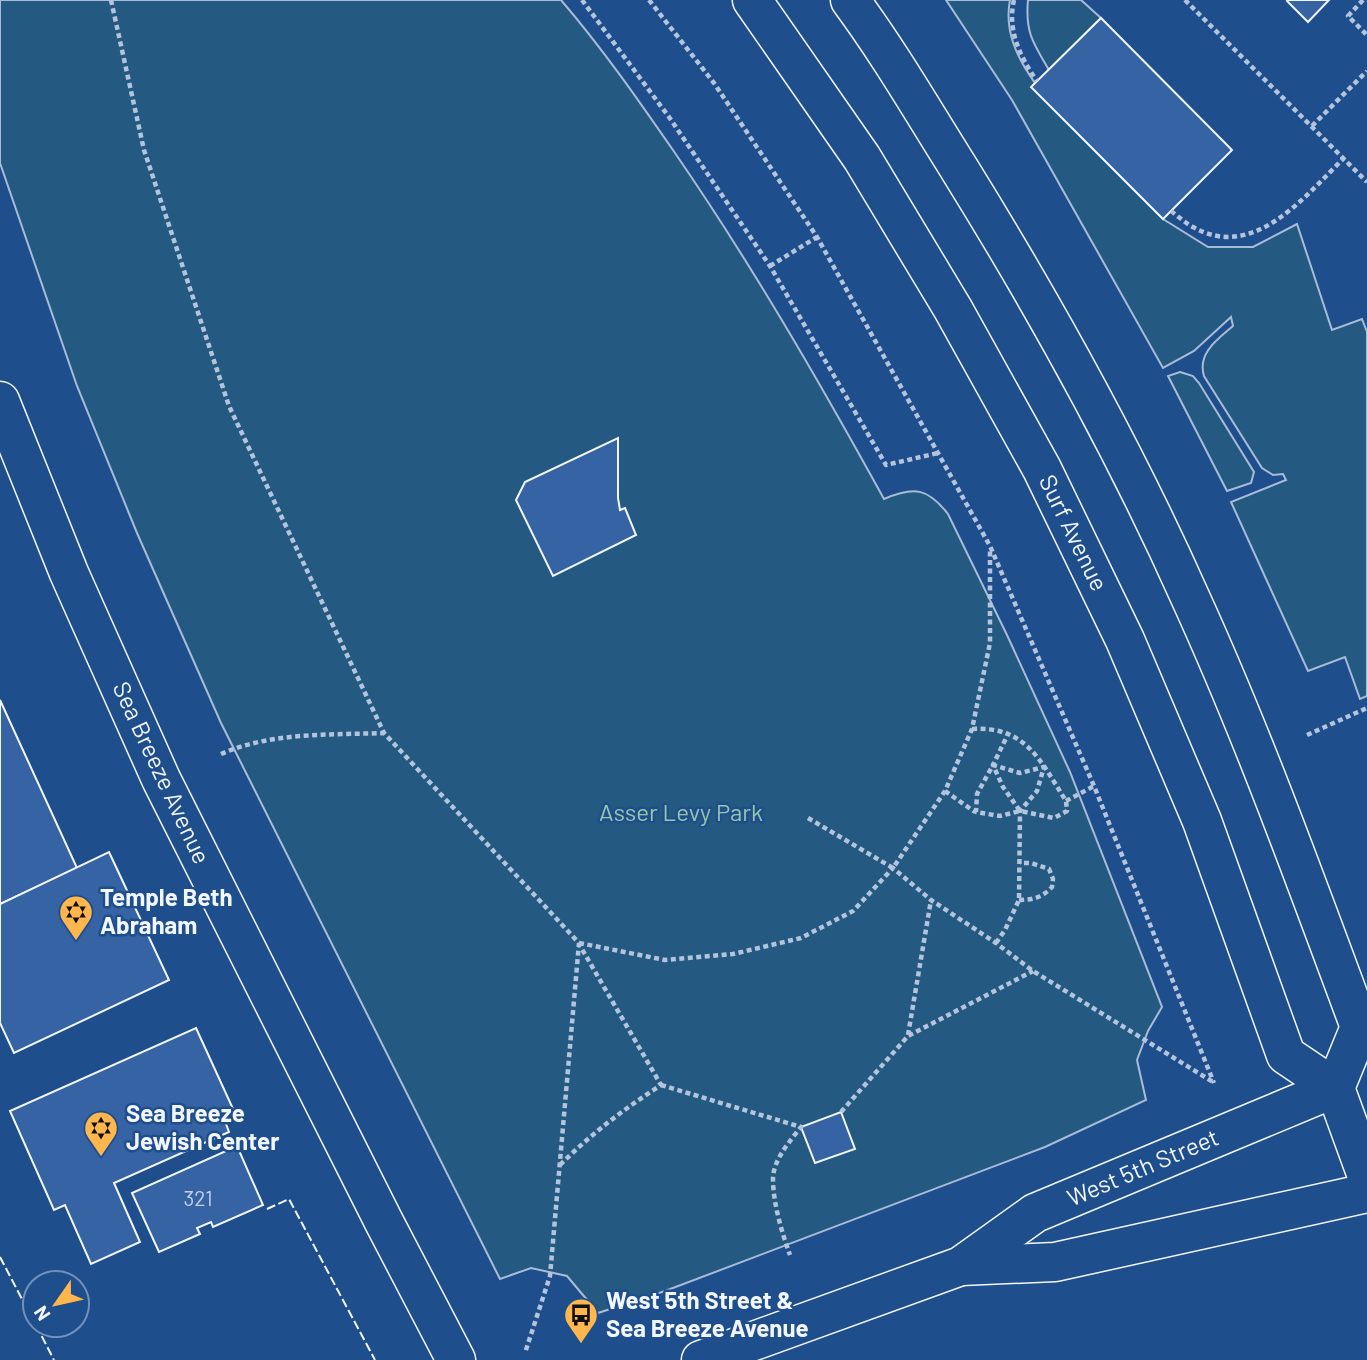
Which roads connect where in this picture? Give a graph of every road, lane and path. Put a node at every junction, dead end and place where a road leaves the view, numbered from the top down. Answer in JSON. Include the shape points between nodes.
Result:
{"nodes":[{"id":1,"x":111,"y":0,"type":"edge"},
{"id":2,"x":582,"y":0,"type":"edge"},
{"id":3,"x":649,"y":0,"type":"edge"},
{"id":4,"x":752,"y":0,"type":"edge"},
{"id":5,"x":850,"y":0,"type":"edge"},
{"id":6,"x":1014,"y":0,"type":"edge"},
{"id":7,"x":1363,"y":0,"type":"edge"},
{"id":8,"x":1190,"y":2,"type":"edge"},
{"id":9,"x":1367,"y":34,"type":"edge"},
{"id":10,"x":1367,"y":71,"type":"edge"},
{"id":11,"x":1037,"y":81,"type":"dead end"},
{"id":12,"x":1312,"y":126,"type":"junction"},
{"id":13,"x":1344,"y":158,"type":"junction"},
{"id":14,"x":1367,"y":182,"type":"edge"},
{"id":15,"x":1171,"y":211,"type":"dead end"},
{"id":16,"x":817,"y":237,"type":"junction"},
{"id":17,"x":770,"y":265,"type":"junction"},
{"id":18,"x":0,"y":401,"type":"edge"},
{"id":19,"x":939,"y":453,"type":"junction"},
{"id":20,"x":989,"y":545,"type":"junction"},
{"id":21,"x":1367,"y":708,"type":"edge"},
{"id":22,"x":972,"y":729,"type":"junction"},
{"id":23,"x":1009,"y":732,"type":"junction"},
{"id":24,"x":384,"y":733,"type":"junction"},
{"id":25,"x":1307,"y":735,"type":"dead end"},
{"id":26,"x":220,"y":754,"type":"dead end"},
{"id":27,"x":993,"y":765,"type":"junction"},
{"id":28,"x":1044,"y":767,"type":"junction"},
{"id":29,"x":1094,"y":786,"type":"junction"},
{"id":30,"x":945,"y":791,"type":"junction"},
{"id":31,"x":1066,"y":801,"type":"junction"},
{"id":32,"x":1020,"y":811,"type":"junction"},
{"id":33,"x":976,"y":812,"type":"junction"},
{"id":34,"x":808,"y":818,"type":"dead end"},
{"id":35,"x":1020,"y":863,"type":"junction"},
{"id":36,"x":894,"y":869,"type":"junction"},
{"id":37,"x":931,"y":900,"type":"junction"},
{"id":38,"x":1019,"y":900,"type":"junction"},
{"id":39,"x":579,"y":943,"type":"junction"},
{"id":40,"x":996,"y":943,"type":"junction"},
{"id":41,"x":1032,"y":971,"type":"junction"},
{"id":42,"x":908,"y":1036,"type":"junction"},
{"id":43,"x":661,"y":1085,"type":"junction"},
{"id":44,"x":1335,"y":1088,"type":"junction"},
{"id":45,"x":841,"y":1112,"type":"dead end"},
{"id":46,"x":560,"y":1166,"type":"junction"},
{"id":47,"x":1367,"y":1176,"type":"edge"},
{"id":48,"x":1367,"y":1193,"type":"edge"},
{"id":49,"x":790,"y":1255,"type":"dead end"},
{"id":50,"x":961,"y":1266,"type":"junction"},
{"id":51,"x":525,"y":1353,"type":"dead end"},
{"id":52,"x":456,"y":1360,"type":"edge"},
{"id":53,"x":701,"y":1360,"type":"edge"}],
"edges":[{"from":1,"to":24,"type":"path","via":[[144,150],[229,406]]},
{"from":2,"to":17,"type":"path"},
{"from":3,"to":16,"type":"path","via":[[714,83]]},
{"from":4,"to":44,"type":"main road","name":"Surf Avenue","via":[[862,158],[1042,468],[1125,640],[1202,821],[1286,1055]]},
{"from":5,"to":44,"type":"main road","via":[[1017,263],[1107,426],[1190,596],[1259,756],[1360,1027]]},
{"from":6,"to":11,"type":"path","via":[[1011,13],[1017,47]]},
{"from":7,"to":9,"type":"path","via":[[1348,16]]},
{"from":8,"to":12,"type":"path"},
{"from":10,"to":12,"type":"path"},
{"from":12,"to":13,"type":"path"},
{"from":13,"to":14,"type":"path"},
{"from":13,"to":15,"type":"path","via":[[1291,209],[1257,231],[1221,236],[1194,228]]},
{"from":16,"to":17,"type":"path"},
{"from":16,"to":19,"type":"path"},
{"from":17,"to":19,"type":"path","via":[[886,465]]},
{"from":18,"to":52,"type":"main road","name":"Sea Breeze Avenue","via":[[69,573],[161,779]]},
{"from":19,"to":20,"type":"path"},
{"from":20,"to":22,"type":"path","via":[[990,643]]},
{"from":20,"to":29,"type":"path"},
{"from":21,"to":25,"type":"path"},
{"from":22,"to":23,"type":"path"},
{"from":22,"to":30,"type":"path"},
{"from":23,"to":27,"type":"path"},
{"from":23,"to":28,"type":"path"},
{"from":24,"to":26,"type":"path","via":[[307,735],[241,745]]},
{"from":24,"to":39,"type":"path"},
{"from":27,"to":28,"type":"path","via":[[1020,773]]},
{"from":27,"to":32,"type":"path"},
{"from":27,"to":33,"type":"path","via":[[977,794]]},
{"from":28,"to":31,"type":"path"},
{"from":28,"to":32,"type":"path","via":[[1037,791]]},
{"from":29,"to":31,"type":"path"},
{"from":29,"to":41,"type":"path","via":[[1214,1083]]},
{"from":30,"to":33,"type":"path"},
{"from":30,"to":36,"type":"path"},
{"from":31,"to":32,"type":"path","via":[[1067,811],[1054,818]]},
{"from":32,"to":33,"type":"path","via":[[1000,816]]},
{"from":32,"to":35,"type":"path"},
{"from":34,"to":36,"type":"path"},
{"from":35,"to":38,"type":"path"},
{"from":35,"to":38,"type":"path","via":[[1049,869],[1053,878],[1045,894]]},
{"from":36,"to":37,"type":"path"},
{"from":36,"to":39,"type":"path","via":[[853,911],[801,938],[747,951],[665,960]]},
{"from":37,"to":40,"type":"path"},
{"from":37,"to":42,"type":"path"},
{"from":38,"to":40,"type":"path"},
{"from":39,"to":43,"type":"path"},
{"from":39,"to":46,"type":"path"},
{"from":40,"to":41,"type":"path"},
{"from":41,"to":42,"type":"path"},
{"from":42,"to":45,"type":"path"},
{"from":43,"to":46,"type":"path","via":[[590,1136]]},
{"from":43,"to":49,"type":"path","via":[[801,1126],[783,1150],[773,1178]]},
{"from":44,"to":47,"type":"main road"},
{"from":44,"to":50,"type":"main road","name":"West 5th Street","via":[[1035,1213]]},
{"from":46,"to":51,"type":"path","via":[[551,1276]]},
{"from":48,"to":50,"type":"main road","name":"West 5th Street","via":[[1055,1262]]},
{"from":50,"to":53,"type":"main road","name":"West 5th Street"}]}
